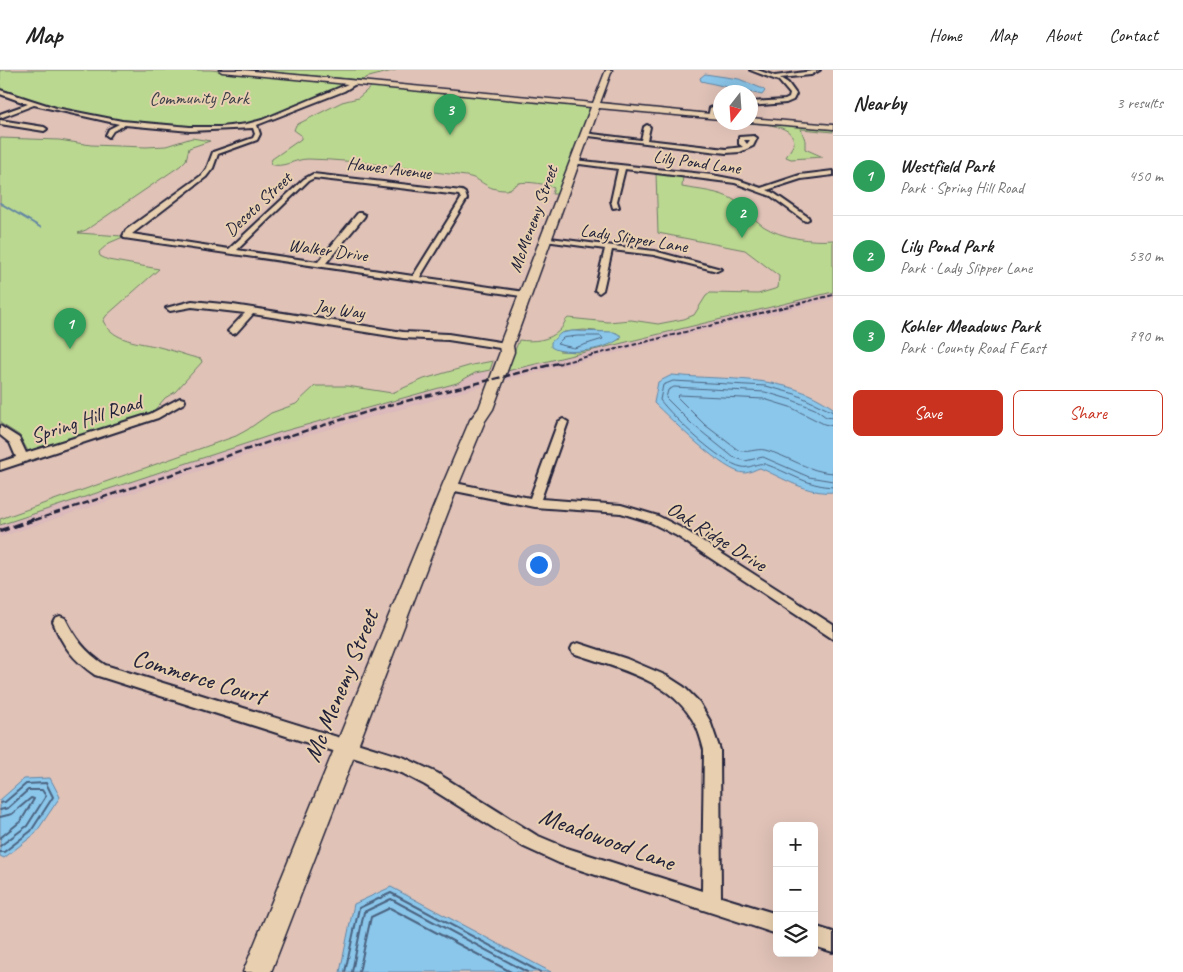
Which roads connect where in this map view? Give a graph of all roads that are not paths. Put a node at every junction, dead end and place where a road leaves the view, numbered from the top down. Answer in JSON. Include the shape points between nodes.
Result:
{"nodes":[{"id":1,"x":222,"y":70,"type":"edge"},
{"id":2,"x":609,"y":70,"type":"edge"},
{"id":3,"x":752,"y":70,"type":"edge"},
{"id":4,"x":818,"y":70,"type":"edge"},
{"id":5,"x":775,"y":77,"type":"junction"},
{"id":6,"x":357,"y":82,"type":"junction"},
{"id":7,"x":0,"y":92,"type":"edge"},
{"id":8,"x":32,"y":104,"type":"junction"},
{"id":9,"x":758,"y":104,"type":"edge"},
{"id":10,"x":595,"y":106,"type":"junction"},
{"id":11,"x":713,"y":110,"type":"edge"},
{"id":12,"x":0,"y":116,"type":"edge"},
{"id":13,"x":710,"y":116,"type":"junction"},
{"id":14,"x":713,"y":116,"type":"edge"},
{"id":15,"x":758,"y":121,"type":"edge"},
{"id":16,"x":0,"y":122,"type":"edge"},
{"id":17,"x":126,"y":122,"type":"junction"},
{"id":18,"x":253,"y":125,"type":"junction"},
{"id":19,"x":647,"y":127,"type":"dead end"},
{"id":20,"x":833,"y":127,"type":"edge"},
{"id":21,"x":44,"y":129,"type":"dead end"},
{"id":22,"x":109,"y":135,"type":"dead end"},
{"id":23,"x":584,"y":135,"type":"junction"},
{"id":24,"x":644,"y":141,"type":"junction"},
{"id":25,"x":746,"y":146,"type":"dead end"},
{"id":26,"x":574,"y":162,"type":"junction"},
{"id":27,"x":622,"y":167,"type":"junction"},
{"id":28,"x":833,"y":173,"type":"edge"},
{"id":29,"x":308,"y":178,"type":"joint"},
{"id":30,"x":762,"y":190,"type":"junction"},
{"id":31,"x":615,"y":207,"type":"dead end"},
{"id":32,"x":361,"y":216,"type":"dead end"},
{"id":33,"x":805,"y":219,"type":"dead end"},
{"id":34,"x":545,"y":239,"type":"junction"},
{"id":35,"x":609,"y":247,"type":"junction"},
{"id":36,"x":230,"y":252,"type":"junction"},
{"id":37,"x":320,"y":265,"type":"junction"},
{"id":38,"x":717,"y":269,"type":"dead end"},
{"id":39,"x":416,"y":279,"type":"junction"},
{"id":40,"x":600,"y":290,"type":"dead end"},
{"id":41,"x":525,"y":295,"type":"junction"},
{"id":42,"x":170,"y":308,"type":"dead end"},
{"id":43,"x":252,"y":310,"type":"junction"},
{"id":44,"x":233,"y":330,"type":"dead end"},
{"id":45,"x":506,"y":346,"type":"junction"},
{"id":46,"x":180,"y":401,"type":"dead end"},
{"id":47,"x":478,"y":420,"type":"joint"},
{"id":48,"x":563,"y":422,"type":"dead end"},
{"id":49,"x":0,"y":429,"type":"edge"},
{"id":50,"x":23,"y":459,"type":"junction"},
{"id":51,"x":0,"y":466,"type":"edge"},
{"id":52,"x":450,"y":486,"type":"junction"},
{"id":53,"x":534,"y":503,"type":"junction"},
{"id":54,"x":60,"y":622,"type":"dead end"},
{"id":55,"x":833,"y":633,"type":"edge"},
{"id":56,"x":578,"y":649,"type":"dead end"},
{"id":57,"x":346,"y":747,"type":"junction"},
{"id":58,"x":711,"y":904,"type":"junction"},
{"id":59,"x":773,"y":923,"type":"edge"},
{"id":60,"x":818,"y":937,"type":"edge"},
{"id":61,"x":833,"y":942,"type":"edge"},
{"id":62,"x":257,"y":972,"type":"edge"}],
"edges":[{"from":1,"to":6,"type":"street"},
{"from":2,"to":10,"type":"street"},
{"from":3,"to":5,"type":"street"},
{"from":4,"to":5,"type":"street","via":[[811,74]]},
{"from":5,"to":9,"type":"street","via":[[790,88],[791,99]]},
{"from":6,"to":10,"type":"street"},
{"from":6,"to":18,"type":"street"},
{"from":7,"to":8,"type":"street"},
{"from":8,"to":12,"type":"street"},
{"from":8,"to":17,"type":"street"},
{"from":10,"to":13,"type":"street"},
{"from":10,"to":23,"type":"street","name":"McMenemy Street"},
{"from":11,"to":13,"type":"street"},
{"from":13,"to":14,"type":"street"},
{"from":15,"to":20,"type":"street"},
{"from":16,"to":21,"type":"street"},
{"from":17,"to":18,"type":"street","via":[[197,128]]},
{"from":17,"to":22,"type":"street","via":[[111,130]]},
{"from":18,"to":36,"type":"street","name":"Walker Drive","via":[[257,129],[255,139],[215,154],[203,177],[127,236]]},
{"from":19,"to":24,"type":"street"},
{"from":23,"to":24,"type":"street"},
{"from":23,"to":26,"type":"street","name":"McMenemy Street"},
{"from":24,"to":25,"type":"street","via":[[726,151]]},
{"from":26,"to":27,"type":"street","name":"Lily Pond Lane"},
{"from":26,"to":34,"type":"street","name":"McMenemy Street"},
{"from":27,"to":30,"type":"street","name":"Lily Pond Lane","via":[[716,178]]},
{"from":27,"to":31,"type":"street"},
{"from":28,"to":30,"type":"street","via":[[800,177]]},
{"from":29,"to":36,"type":"street","name":"Desoto Street"},
{"from":29,"to":39,"type":"street","name":"Hawes Avenue","via":[[326,176],[459,192],[465,198]]},
{"from":30,"to":33,"type":"street","name":"Lily Pond Lane","via":[[780,199]]},
{"from":32,"to":37,"type":"street"},
{"from":34,"to":35,"type":"street","name":"Lady Slipper Lane"},
{"from":34,"to":41,"type":"street","name":"McMenemy Street"},
{"from":35,"to":38,"type":"street","name":"Lady Slipper Lane","via":[[658,254]]},
{"from":35,"to":40,"type":"street"},
{"from":36,"to":37,"type":"street","name":"Walker Drive"},
{"from":37,"to":39,"type":"street","name":"Walker Drive"},
{"from":39,"to":41,"type":"street","name":"Walker Drive"},
{"from":41,"to":45,"type":"street","name":"McMenemy Street"},
{"from":42,"to":43,"type":"street","name":"Jay Way","via":[[195,304]]},
{"from":43,"to":44,"type":"street"},
{"from":43,"to":45,"type":"street","name":"Jay Way","via":[[406,336],[446,337]]},
{"from":45,"to":47,"type":"street","name":"McMenemy Street","via":[[507,352],[486,409]]},
{"from":46,"to":50,"type":"street","name":"Spring Hill Road","via":[[154,416]]},
{"from":47,"to":52,"type":"street","name":"Mc Menemy Street"},
{"from":48,"to":53,"type":"street"},
{"from":49,"to":50,"type":"street","via":[[15,441]]},
{"from":50,"to":51,"type":"street","name":"Spring Hill Road"},
{"from":52,"to":53,"type":"street","name":"Oak Ridge Drive"},
{"from":52,"to":57,"type":"street","name":"Mc Menemy Street"},
{"from":53,"to":55,"type":"street","name":"Oak Ridge Drive","via":[[604,506],[654,519]]},
{"from":54,"to":57,"type":"street","name":"Commerce Court","via":[[74,650],[100,670]]},
{"from":56,"to":58,"type":"street","via":[[657,676],[683,695],[702,720],[712,750]]},
{"from":57,"to":58,"type":"street","name":"Meadowood Lane","via":[[405,766],[431,779],[496,822],[565,857]]},
{"from":57,"to":62,"type":"street","name":"Mc Menemy Street"},
{"from":58,"to":59,"type":"street","name":"Meadowood Lane"},
{"from":60,"to":61,"type":"street"}]}
